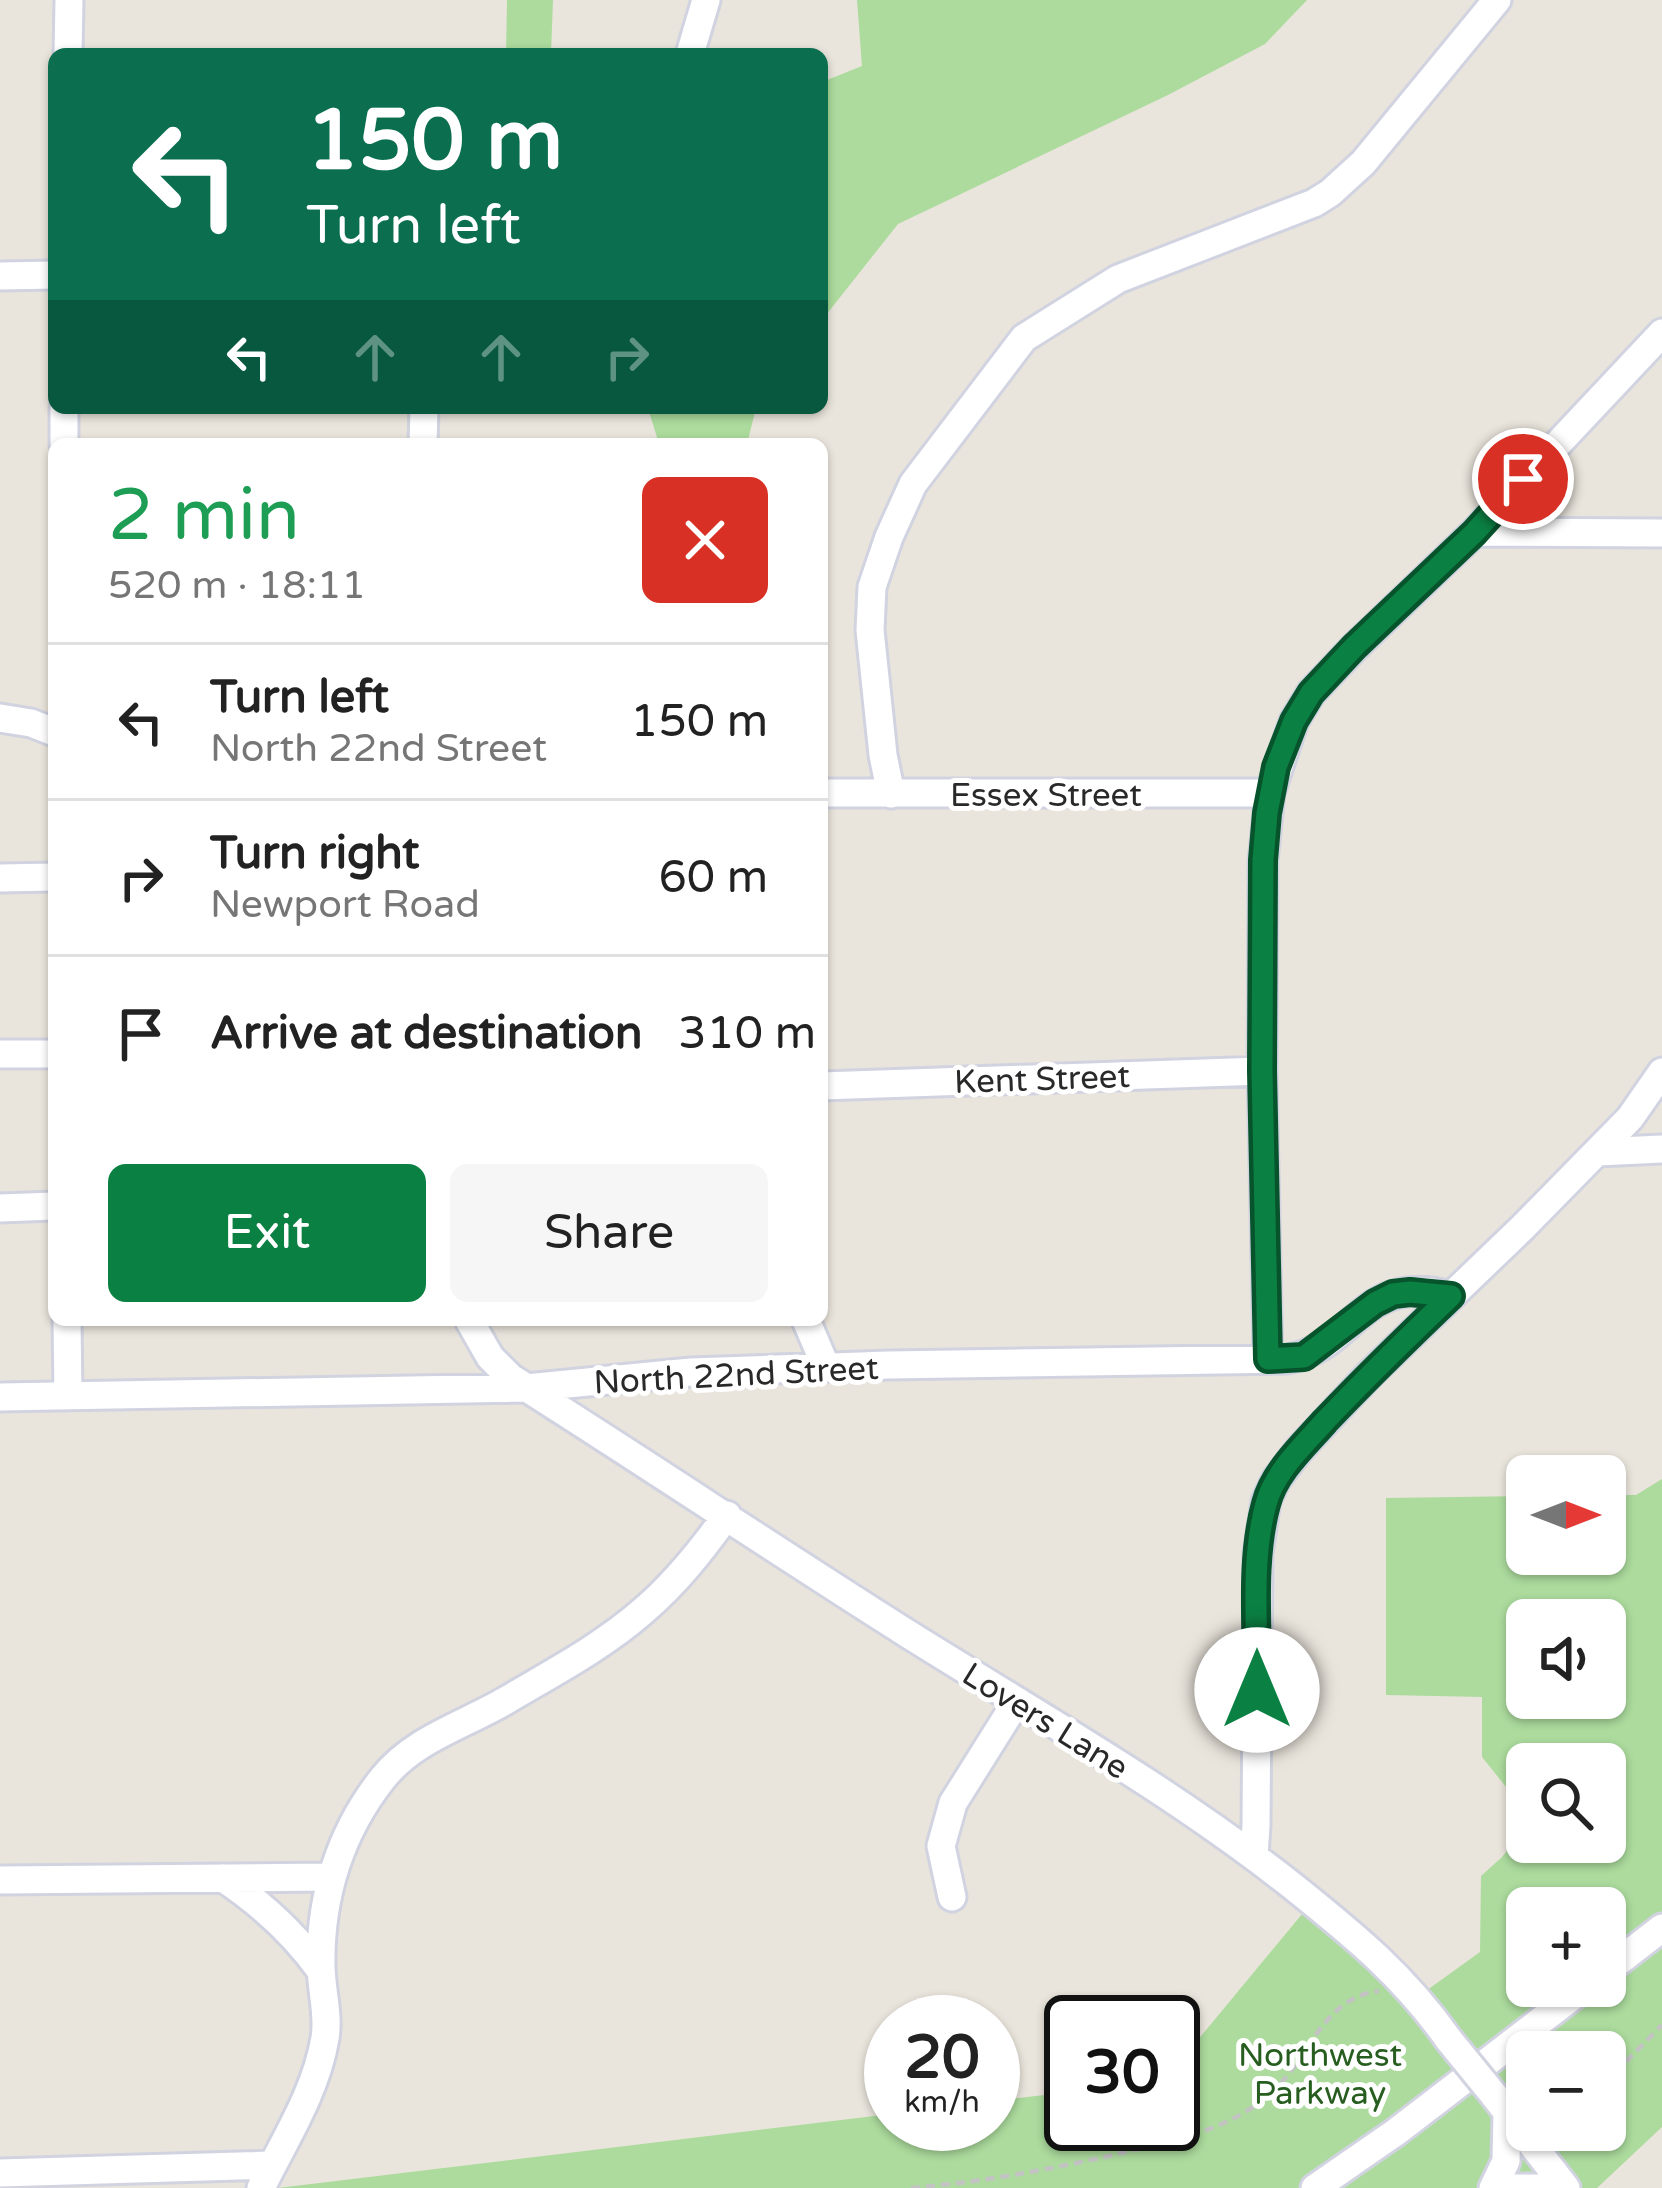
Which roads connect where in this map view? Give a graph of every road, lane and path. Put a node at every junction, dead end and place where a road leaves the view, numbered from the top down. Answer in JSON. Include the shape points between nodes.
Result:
{"nodes":[{"id":1,"x":69,"y":0,"type":"edge"},
{"id":2,"x":706,"y":0,"type":"edge"},
{"id":3,"x":1497,"y":0,"type":"edge"},
{"id":4,"x":68,"y":48,"type":"edge"},
{"id":5,"x":692,"y":48,"type":"edge"},
{"id":6,"x":48,"y":275,"type":"edge"},
{"id":7,"x":0,"y":276,"type":"edge"},
{"id":8,"x":1662,"y":333,"type":"edge"},
{"id":9,"x":1475,"y":532,"type":"junction"},
{"id":10,"x":1662,"y":533,"type":"edge"},
{"id":11,"x":0,"y":718,"type":"edge"},
{"id":12,"x":48,"y":730,"type":"edge"},
{"id":13,"x":1270,"y":793,"type":"junction"},
{"id":14,"x":828,"y":794,"type":"edge"},
{"id":15,"x":891,"y":794,"type":"junction"},
{"id":16,"x":48,"y":877,"type":"edge"},
{"id":17,"x":0,"y":878,"type":"edge"},
{"id":18,"x":0,"y":1054,"type":"edge"},
{"id":19,"x":48,"y":1054,"type":"edge"},
{"id":20,"x":1262,"y":1071,"type":"junction"},
{"id":21,"x":1662,"y":1072,"type":"edge"},
{"id":22,"x":828,"y":1086,"type":"edge"},
{"id":23,"x":1662,"y":1149,"type":"edge"},
{"id":24,"x":1597,"y":1152,"type":"junction"},
{"id":25,"x":48,"y":1206,"type":"edge"},
{"id":26,"x":0,"y":1208,"type":"edge"},
{"id":27,"x":1451,"y":1296,"type":"junction"},
{"id":28,"x":68,"y":1326,"type":"edge"},
{"id":29,"x":472,"y":1326,"type":"edge"},
{"id":30,"x":809,"y":1326,"type":"edge"},
{"id":31,"x":1268,"y":1359,"type":"junction"},
{"id":32,"x":826,"y":1367,"type":"junction"},
{"id":33,"x":526,"y":1388,"type":"junction"},
{"id":34,"x":68,"y":1396,"type":"junction"},
{"id":35,"x":0,"y":1397,"type":"edge"},
{"id":36,"x":727,"y":1515,"type":"junction"},
{"id":37,"x":1017,"y":1701,"type":"junction"},
{"id":38,"x":1254,"y":1855,"type":"junction"},
{"id":39,"x":330,"y":1877,"type":"junction"},
{"id":40,"x":224,"y":1878,"type":"junction"},
{"id":41,"x":0,"y":1880,"type":"edge"},
{"id":42,"x":952,"y":1898,"type":"dead end"},
{"id":43,"x":1662,"y":1928,"type":"edge"},
{"id":44,"x":1626,"y":1956,"type":"edge"},
{"id":45,"x":321,"y":1971,"type":"junction"},
{"id":46,"x":1392,"y":1992,"type":"dead end"},
{"id":47,"x":1559,"y":2007,"type":"edge"},
{"id":48,"x":1662,"y":2025,"type":"edge"},
{"id":49,"x":1626,"y":2062,"type":"edge"},
{"id":50,"x":1500,"y":2103,"type":"junction"},
{"id":51,"x":0,"y":2174,"type":"edge"},
{"id":52,"x":267,"y":2176,"type":"edge"},
{"id":53,"x":911,"y":2188,"type":"edge"},
{"id":54,"x":1315,"y":2188,"type":"edge"},
{"id":55,"x":1493,"y":2188,"type":"edge"},
{"id":56,"x":1507,"y":2188,"type":"edge"},
{"id":57,"x":1562,"y":2188,"type":"edge"}],
"edges":[{"from":1,"to":4,"type":"street"},
{"from":2,"to":5,"type":"street"},
{"from":3,"to":15,"type":"street","via":[[1330,193],[1118,279],[1024,338],[979,395],[914,484],[872,587]]},
{"from":6,"to":7,"type":"street"},
{"from":8,"to":9,"type":"street"},
{"from":9,"to":10,"type":"street"},
{"from":9,"to":13,"type":"street","via":[[1311,693]]},
{"from":11,"to":12,"type":"street"},
{"from":13,"to":15,"type":"street","name":"Essex Street"},
{"from":13,"to":20,"type":"street"},
{"from":14,"to":15,"type":"street","name":"Essex Street"},
{"from":16,"to":17,"type":"street"},
{"from":18,"to":19,"type":"street"},
{"from":20,"to":22,"type":"street","name":"Kent Street"},
{"from":20,"to":31,"type":"street"},
{"from":21,"to":24,"type":"street"},
{"from":23,"to":24,"type":"street"},
{"from":24,"to":27,"type":"street"},
{"from":25,"to":26,"type":"street"},
{"from":27,"to":31,"type":"street","name":"North 22nd Street","via":[[1393,1294],[1304,1357]]},
{"from":27,"to":38,"type":"street","via":[[1299,1450],[1266,1501],[1258,1553]]},
{"from":28,"to":34,"type":"street"},
{"from":29,"to":33,"type":"street","name":"Lovers Lane","via":[[490,1357]]},
{"from":30,"to":32,"type":"street"},
{"from":31,"to":32,"type":"street","name":"North 22nd Street"},
{"from":32,"to":33,"type":"street","name":"North 22nd Street"},
{"from":33,"to":34,"type":"street","name":"North 22nd Street"},
{"from":33,"to":36,"type":"street","name":"Lovers Lane"},
{"from":34,"to":35,"type":"street","name":"North 22nd Street"},
{"from":36,"to":37,"type":"street","name":"Lovers Lane"},
{"from":36,"to":39,"type":"street","via":[[643,1612],[426,1741],[384,1777]]},
{"from":37,"to":38,"type":"street","name":"Lovers Lane"},
{"from":37,"to":42,"type":"street","via":[[953,1803],[940,1846]]},
{"from":38,"to":50,"type":"street","name":"Lovers Lane","bridge":true,"via":[[1410,1988]]},
{"from":39,"to":40,"type":"street"},
{"from":39,"to":45,"type":"street"},
{"from":40,"to":41,"type":"street"},
{"from":40,"to":45,"type":"street","via":[[283,1924]]},
{"from":43,"to":44,"type":"street"},
{"from":45,"to":52,"type":"street","via":[[327,2030],[319,2071]]},
{"from":46,"to":53,"type":"path","via":[[1354,1997],[1266,2098],[1210,2128],[1076,2164]]},
{"from":47,"to":54,"type":"street"},
{"from":48,"to":49,"type":"path"},
{"from":50,"to":55,"type":"street","via":[[1505,2161]]},
{"from":50,"to":57,"type":"street","name":"Lovers Lane"},
{"from":51,"to":52,"type":"street"},
{"from":56,"to":57,"type":"street"}]}
